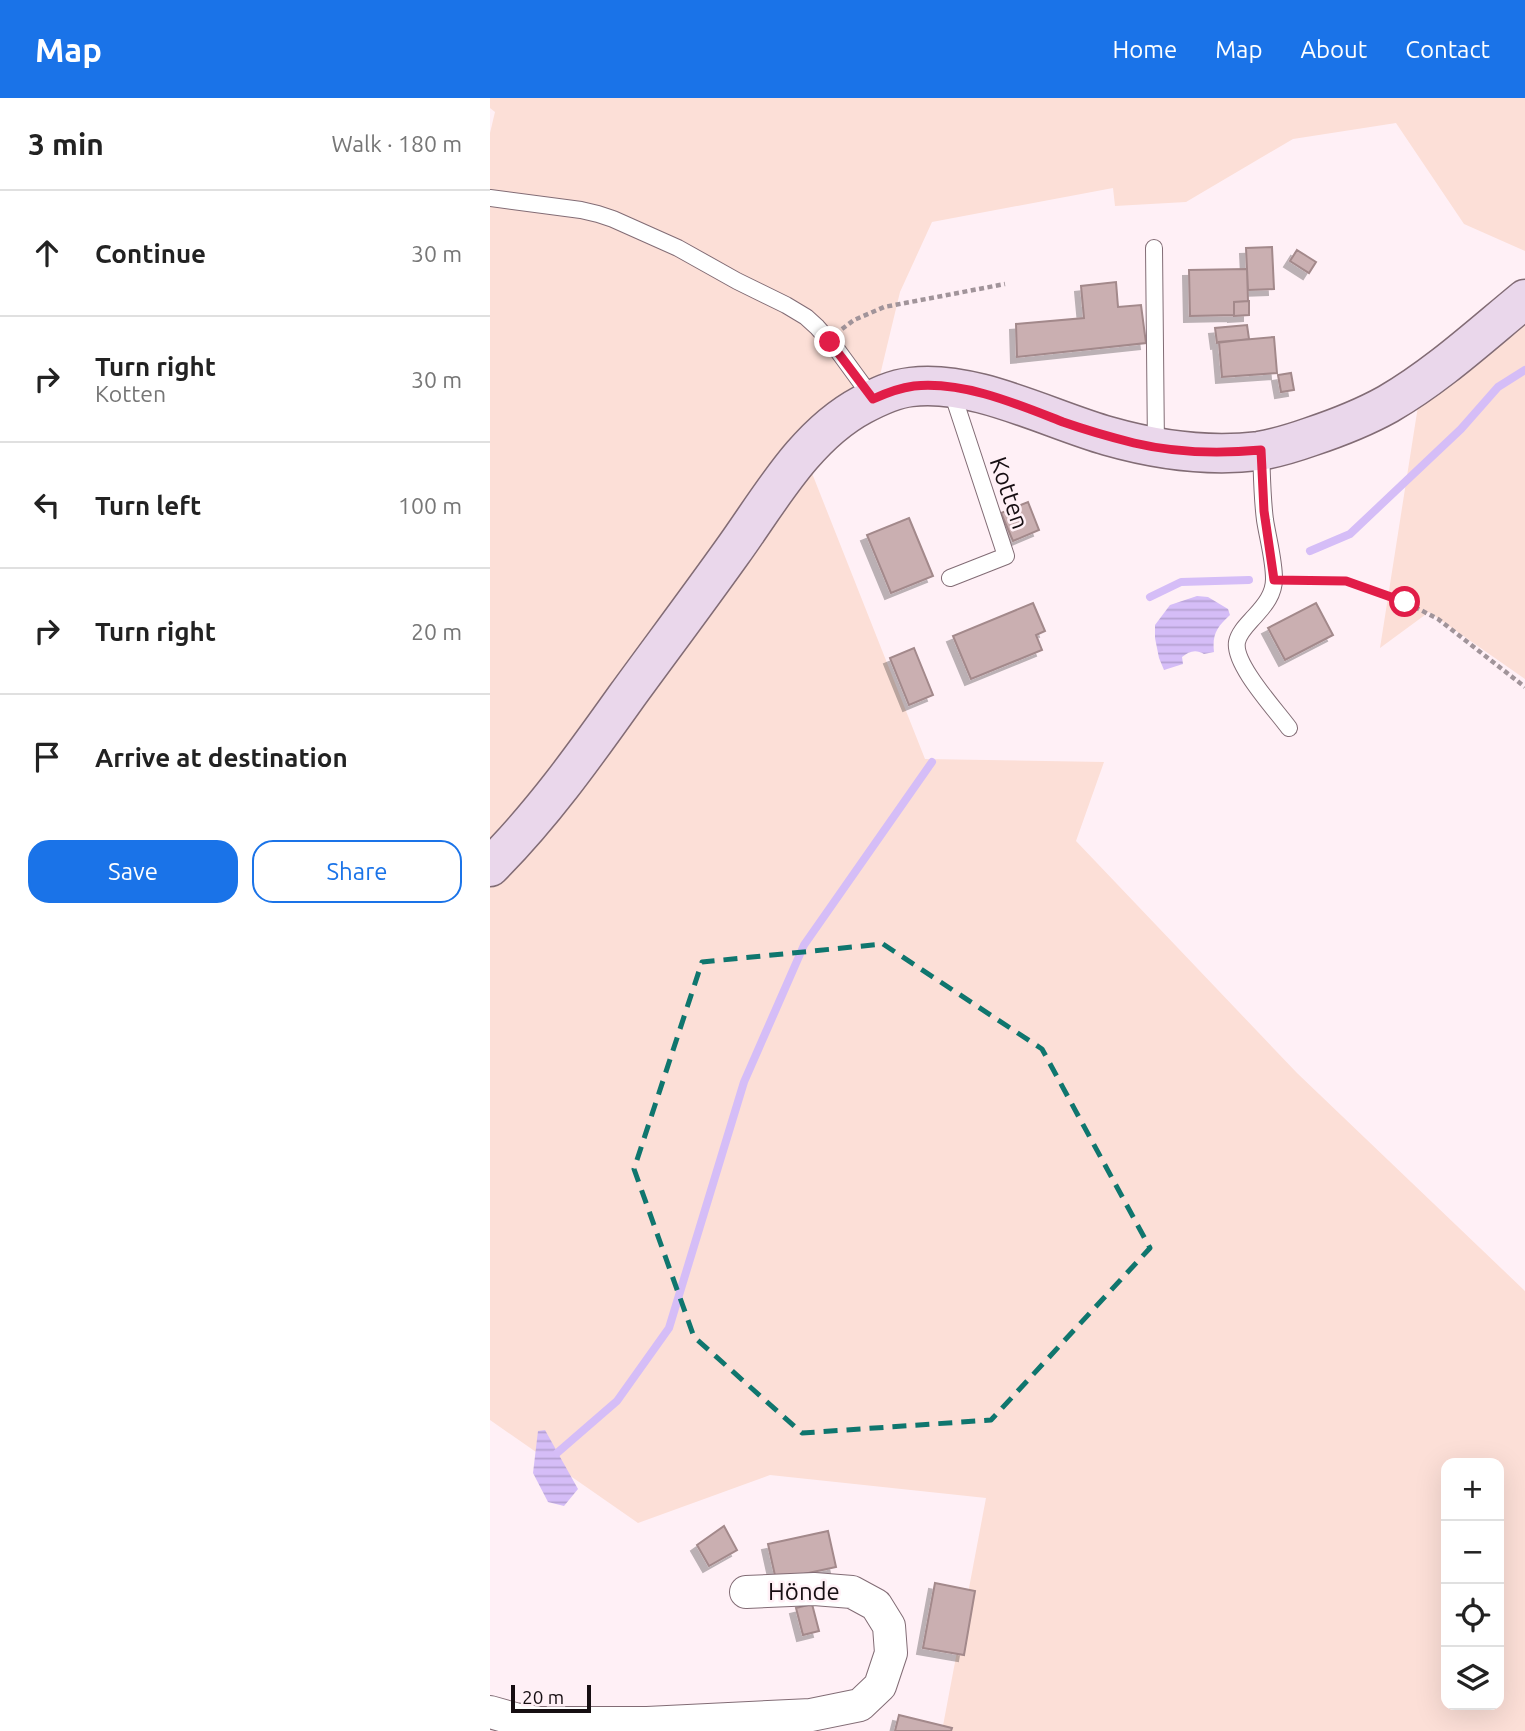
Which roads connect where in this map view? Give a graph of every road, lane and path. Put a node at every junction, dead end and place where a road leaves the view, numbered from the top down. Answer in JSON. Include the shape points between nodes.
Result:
{"nodes":[{"id":1,"x":490,"y":198,"type":"edge"},
{"id":2,"x":1154,"y":248,"type":"dead end"},
{"id":3,"x":1005,"y":284,"type":"dead end"},
{"id":4,"x":1525,"y":299,"type":"edge"},
{"id":5,"x":830,"y":342,"type":"junction"},
{"id":6,"x":951,"y":388,"type":"junction"},
{"id":7,"x":873,"y":399,"type":"junction"},
{"id":8,"x":1156,"y":448,"type":"junction"},
{"id":9,"x":1261,"y":450,"type":"junction"},
{"id":10,"x":950,"y":578,"type":"dead end"},
{"id":11,"x":1274,"y":580,"type":"junction"},
{"id":12,"x":1525,"y":687,"type":"edge"},
{"id":13,"x":1289,"y":728,"type":"dead end"},
{"id":14,"x":490,"y":867,"type":"edge"},
{"id":15,"x":746,"y":1592,"type":"dead end"},
{"id":16,"x":490,"y":1712,"type":"edge"}],
"edges":[{"from":1,"to":5,"type":"lane","via":[[613,219],[786,305],[806,317]]},
{"from":2,"to":8,"type":"lane"},
{"from":3,"to":5,"type":"path","via":[[884,307],[854,320]]},
{"from":4,"to":9,"type":"street","via":[[1389,403],[1331,430]]},
{"from":5,"to":7,"type":"lane"},
{"from":6,"to":7,"type":"street","via":[[912,386]]},
{"from":6,"to":8,"type":"street"},
{"from":6,"to":10,"type":"lane","name":"Kotten","via":[[1006,555]]},
{"from":7,"to":14,"type":"street","via":[[828,428],[804,454],[562,786]]},
{"from":8,"to":9,"type":"street","via":[[1203,453]]},
{"from":9,"to":11,"type":"lane"},
{"from":11,"to":12,"type":"path","via":[[1346,581],[1405,602],[1438,619]]},
{"from":11,"to":13,"type":"lane","via":[[1268,600],[1245,626],[1237,646],[1243,667]]},
{"from":15,"to":16,"type":"street","name":"Hönde","via":[[852,1592],[876,1605],[889,1626],[891,1653],[880,1686],[860,1705],[811,1714],[647,1723],[539,1723]]}]}
